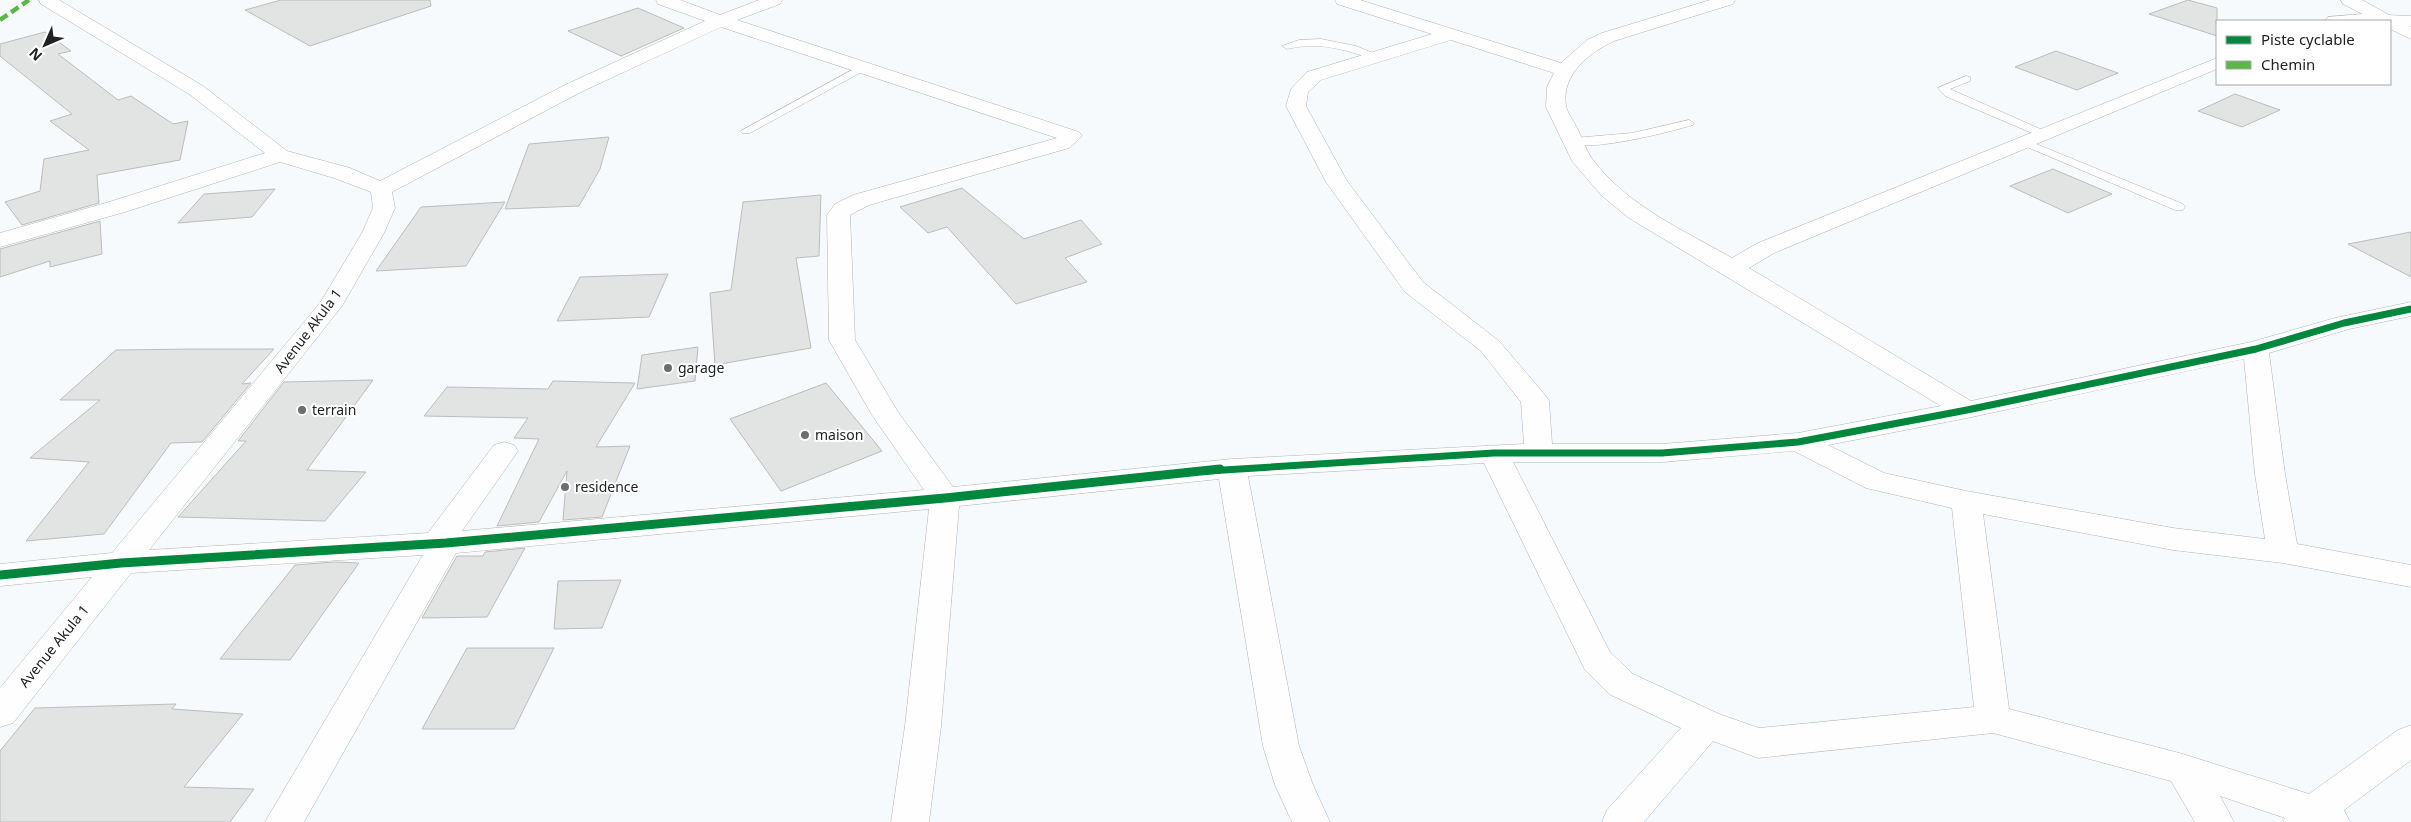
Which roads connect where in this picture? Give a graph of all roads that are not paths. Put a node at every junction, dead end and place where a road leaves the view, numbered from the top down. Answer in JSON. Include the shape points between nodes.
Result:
{"nodes":[{"id":1,"x":47,"y":0,"type":"edge"},
{"id":2,"x":664,"y":0,"type":"edge"},
{"id":3,"x":774,"y":0,"type":"edge"},
{"id":4,"x":1343,"y":0,"type":"edge"},
{"id":5,"x":1726,"y":0,"type":"edge"},
{"id":6,"x":2349,"y":0,"type":"edge"},
{"id":7,"x":1368,"y":2,"type":"edge"},
{"id":8,"x":718,"y":20,"type":"junction"},
{"id":9,"x":2386,"y":20,"type":"edge"},
{"id":10,"x":2391,"y":21,"type":"edge"},
{"id":11,"x":2411,"y":22,"type":"edge"},
{"id":12,"x":2391,"y":23,"type":"edge"},
{"id":13,"x":1450,"y":34,"type":"junction"},
{"id":14,"x":2411,"y":34,"type":"edge"},
{"id":15,"x":1287,"y":46,"type":"dead end"},
{"id":16,"x":1375,"y":56,"type":"junction"},
{"id":17,"x":2216,"y":63,"type":"edge"},
{"id":18,"x":863,"y":67,"type":"junction"},
{"id":19,"x":1564,"y":70,"type":"junction"},
{"id":20,"x":1966,"y":79,"type":"dead end"},
{"id":21,"x":1689,"y":123,"type":"dead end"},
{"id":22,"x":746,"y":132,"type":"dead end"},
{"id":23,"x":2043,"y":134,"type":"junction"},
{"id":24,"x":1574,"y":141,"type":"junction"},
{"id":25,"x":2024,"y":142,"type":"junction"},
{"id":26,"x":280,"y":156,"type":"junction"},
{"id":27,"x":381,"y":189,"type":"junction"},
{"id":28,"x":2180,"y":207,"type":"dead end"},
{"id":29,"x":1680,"y":238,"type":"junction"},
{"id":30,"x":0,"y":240,"type":"edge"},
{"id":31,"x":1766,"y":248,"type":"junction"},
{"id":32,"x":1732,"y":268,"type":"junction"},
{"id":33,"x":2411,"y":309,"type":"edge"},
{"id":34,"x":2256,"y":349,"type":"junction"},
{"id":35,"x":1967,"y":410,"type":"junction"},
{"id":36,"x":1798,"y":442,"type":"junction"},
{"id":37,"x":504,"y":451,"type":"dead end"},
{"id":38,"x":1539,"y":453,"type":"junction"},
{"id":39,"x":1494,"y":454,"type":"junction"},
{"id":40,"x":1232,"y":468,"type":"junction"},
{"id":41,"x":945,"y":498,"type":"junction"},
{"id":42,"x":1966,"y":501,"type":"junction"},
{"id":43,"x":442,"y":543,"type":"junction"},
{"id":44,"x":2283,"y":552,"type":"junction"},
{"id":45,"x":121,"y":563,"type":"junction"},
{"id":46,"x":0,"y":575,"type":"edge"},
{"id":47,"x":2411,"y":576,"type":"edge"},
{"id":48,"x":0,"y":714,"type":"edge"},
{"id":49,"x":1993,"y":719,"type":"junction"},
{"id":50,"x":1706,"y":724,"type":"junction"},
{"id":51,"x":2411,"y":740,"type":"edge"},
{"id":52,"x":2183,"y":769,"type":"junction"},
{"id":53,"x":2315,"y":818,"type":"edge"},
{"id":54,"x":284,"y":822,"type":"edge"},
{"id":55,"x":910,"y":822,"type":"edge"},
{"id":56,"x":1311,"y":822,"type":"edge"},
{"id":57,"x":1621,"y":822,"type":"edge"},
{"id":58,"x":2215,"y":822,"type":"edge"}],
"edges":[{"from":1,"to":26,"type":"street","via":[[196,90]]},
{"from":2,"to":8,"type":"street"},
{"from":3,"to":8,"type":"street"},
{"from":4,"to":7,"type":"street"},
{"from":5,"to":19,"type":"street","via":[[1608,37],[1593,44]]},
{"from":6,"to":9,"type":"street"},
{"from":7,"to":13,"type":"street"},
{"from":8,"to":18,"type":"street"},
{"from":8,"to":27,"type":"street","via":[[571,88]]},
{"from":10,"to":11,"type":"street"},
{"from":12,"to":14,"type":"street"},
{"from":13,"to":16,"type":"street"},
{"from":13,"to":19,"type":"street"},
{"from":15,"to":16,"type":"lane","via":[[1304,41],[1327,42],[1344,44]]},
{"from":16,"to":38,"type":"street","via":[[1314,76],[1301,86],[1295,96],[1296,106],[1337,182],[1414,287],[1490,346],[1535,401]]},
{"from":17,"to":23,"type":"street"},
{"from":18,"to":22,"type":"lane"},
{"from":18,"to":41,"type":"street","via":[[1072,136],[1062,144],[861,200],[838,212],[842,340],[886,415]]},
{"from":19,"to":24,"type":"street","via":[[1557,87],[1556,107]]},
{"from":20,"to":23,"type":"lane","via":[[1943,88],[1950,94]]},
{"from":21,"to":24,"type":"lane","via":[[1606,142]]},
{"from":23,"to":25,"type":"street"},
{"from":24,"to":29,"type":"street","via":[[1582,161],[1609,190],[1636,212]]},
{"from":25,"to":28,"type":"lane"},
{"from":25,"to":31,"type":"street"},
{"from":26,"to":27,"type":"street","via":[[342,173]]},
{"from":26,"to":30,"type":"street"},
{"from":27,"to":45,"type":"street","name":"Avenue Akula 1","via":[[384,208],[330,306]]},
{"from":29,"to":31,"type":"street"},
{"from":29,"to":32,"type":"street"},
{"from":31,"to":32,"type":"street"},
{"from":32,"to":35,"type":"street"},
{"from":33,"to":34,"type":"street","via":[[2344,323]]},
{"from":34,"to":35,"type":"street"},
{"from":34,"to":44,"type":"street","via":[[2270,474]]},
{"from":35,"to":36,"type":"street"},
{"from":36,"to":38,"type":"street","via":[[1662,453]]},
{"from":36,"to":42,"type":"street","via":[[1876,481]]},
{"from":37,"to":43,"type":"street"},
{"from":38,"to":39,"type":"street"},
{"from":39,"to":40,"type":"street"},
{"from":39,"to":50,"type":"street","via":[[1598,661],[1621,684]]},
{"from":40,"to":41,"type":"street"},
{"from":40,"to":56,"type":"street","via":[[1281,746]]},
{"from":41,"to":43,"type":"street"},
{"from":41,"to":55,"type":"street","via":[[923,726]]},
{"from":42,"to":44,"type":"street","via":[[2173,539]]},
{"from":42,"to":49,"type":"street"},
{"from":43,"to":45,"type":"street"},
{"from":43,"to":54,"type":"street"},
{"from":44,"to":47,"type":"street"},
{"from":45,"to":46,"type":"street"},
{"from":45,"to":48,"type":"street","name":"Avenue Akula 1"},
{"from":49,"to":50,"type":"street","via":[[1758,743]]},
{"from":49,"to":52,"type":"street"},
{"from":50,"to":57,"type":"street"},
{"from":51,"to":53,"type":"street"},
{"from":52,"to":53,"type":"street"},
{"from":52,"to":58,"type":"street"}]}
